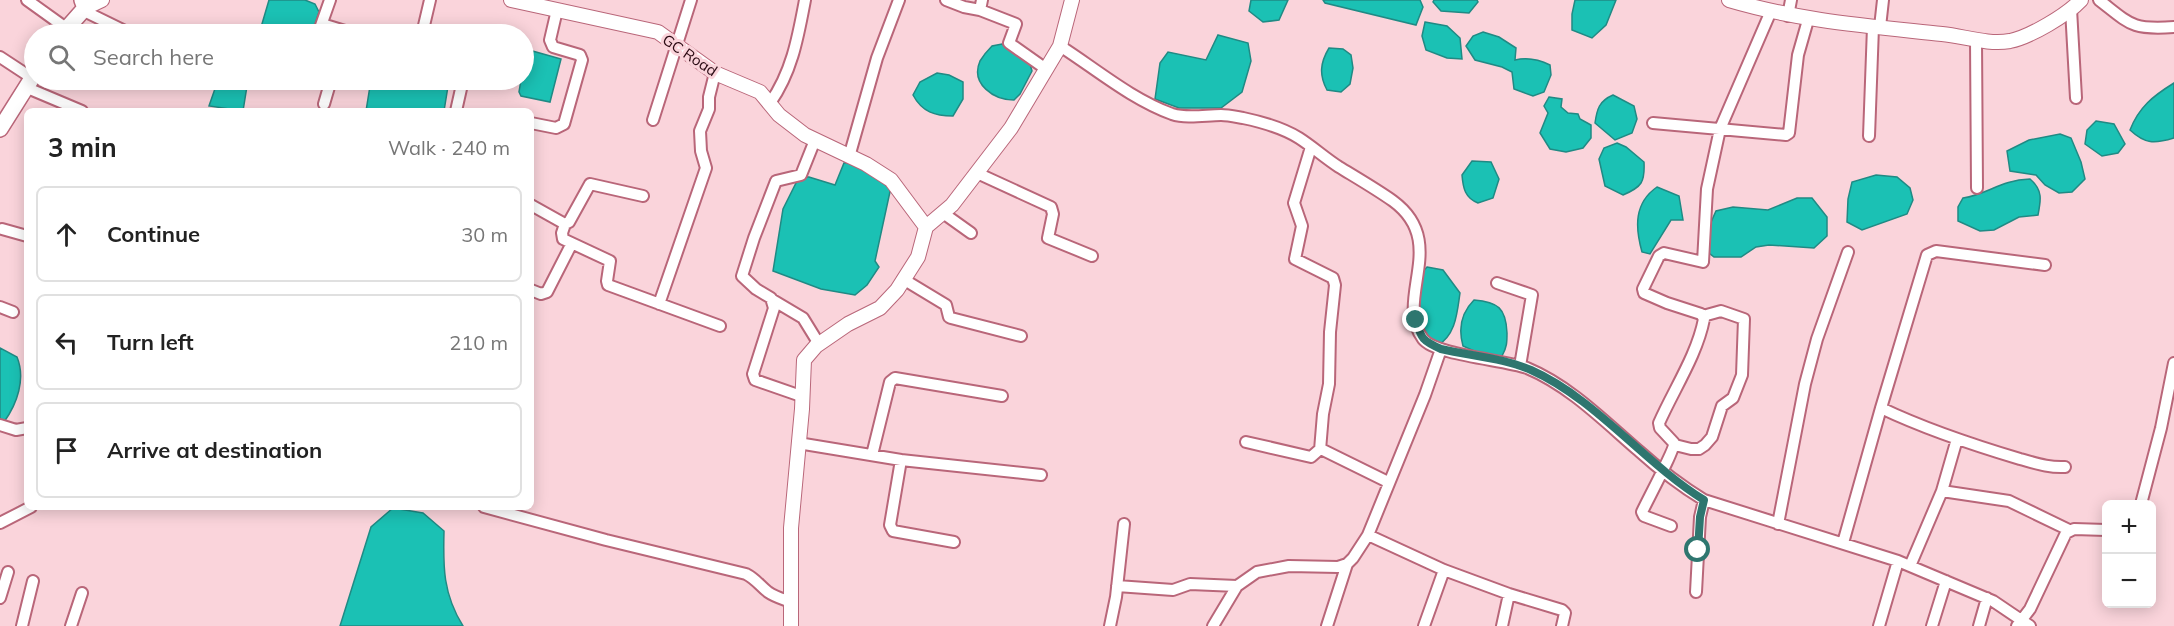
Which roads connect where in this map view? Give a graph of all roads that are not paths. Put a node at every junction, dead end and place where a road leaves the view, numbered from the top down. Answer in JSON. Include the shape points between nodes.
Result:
{"nodes":[{"id":1,"x":27,"y":0,"type":"edge"},
{"id":2,"x":102,"y":0,"type":"edge"},
{"id":3,"x":330,"y":0,"type":"edge"},
{"id":4,"x":430,"y":0,"type":"edge"},
{"id":5,"x":511,"y":0,"type":"edge"},
{"id":6,"x":691,"y":0,"type":"edge"},
{"id":7,"x":805,"y":0,"type":"edge"},
{"id":8,"x":899,"y":0,"type":"edge"},
{"id":9,"x":946,"y":0,"type":"edge"},
{"id":10,"x":1072,"y":0,"type":"edge"},
{"id":11,"x":1729,"y":0,"type":"edge"},
{"id":12,"x":1791,"y":0,"type":"edge"},
{"id":13,"x":1883,"y":0,"type":"edge"},
{"id":14,"x":2099,"y":0,"type":"edge"},
{"id":15,"x":2076,"y":4,"type":"edge"},
{"id":16,"x":981,"y":5,"type":"edge"},
{"id":17,"x":83,"y":6,"type":"edge"},
{"id":18,"x":557,"y":10,"type":"junction"},
{"id":19,"x":1772,"y":12,"type":"junction"},
{"id":20,"x":1788,"y":16,"type":"junction"},
{"id":21,"x":1808,"y":20,"type":"junction"},
{"id":22,"x":56,"y":24,"type":"edge"},
{"id":23,"x":69,"y":24,"type":"edge"},
{"id":24,"x":114,"y":24,"type":"edge"},
{"id":25,"x":322,"y":24,"type":"edge"},
{"id":26,"x":424,"y":24,"type":"edge"},
{"id":27,"x":1877,"y":27,"type":"junction"},
{"id":28,"x":2174,"y":27,"type":"edge"},
{"id":29,"x":1976,"y":40,"type":"junction"},
{"id":30,"x":676,"y":44,"type":"junction"},
{"id":31,"x":1060,"y":46,"type":"junction"},
{"id":32,"x":0,"y":57,"type":"edge"},
{"id":33,"x":1046,"y":69,"type":"junction"},
{"id":34,"x":715,"y":73,"type":"junction"},
{"id":35,"x":24,"y":75,"type":"edge"},
{"id":36,"x":25,"y":90,"type":"edge"},
{"id":37,"x":47,"y":90,"type":"edge"},
{"id":38,"x":328,"y":90,"type":"edge"},
{"id":39,"x":461,"y":90,"type":"edge"},
{"id":40,"x":2076,"y":98,"type":"dead end"},
{"id":41,"x":770,"y":103,"type":"junction"},
{"id":42,"x":324,"y":104,"type":"dead end"},
{"id":43,"x":77,"y":108,"type":"edge"},
{"id":44,"x":457,"y":108,"type":"edge"},
{"id":45,"x":653,"y":120,"type":"dead end"},
{"id":46,"x":1653,"y":123,"type":"dead end"},
{"id":47,"x":534,"y":124,"type":"edge"},
{"id":48,"x":0,"y":128,"type":"edge"},
{"id":49,"x":1720,"y":129,"type":"junction"},
{"id":50,"x":1869,"y":136,"type":"dead end"},
{"id":51,"x":815,"y":140,"type":"junction"},
{"id":52,"x":1311,"y":147,"type":"junction"},
{"id":53,"x":849,"y":157,"type":"junction"},
{"id":54,"x":976,"y":173,"type":"junction"},
{"id":55,"x":1977,"y":188,"type":"dead end"},
{"id":56,"x":643,"y":196,"type":"dead end"},
{"id":57,"x":534,"y":207,"type":"edge"},
{"id":58,"x":943,"y":213,"type":"junction"},
{"id":59,"x":565,"y":224,"type":"junction"},
{"id":60,"x":926,"y":227,"type":"junction"},
{"id":61,"x":2,"y":229,"type":"dead end"},
{"id":62,"x":971,"y":233,"type":"dead end"},
{"id":63,"x":24,"y":235,"type":"edge"},
{"id":64,"x":571,"y":244,"type":"junction"},
{"id":65,"x":1848,"y":252,"type":"dead end"},
{"id":66,"x":1092,"y":256,"type":"dead end"},
{"id":67,"x":2045,"y":265,"type":"dead end"},
{"id":68,"x":903,"y":279,"type":"junction"},
{"id":69,"x":1497,"y":283,"type":"dead end"},
{"id":70,"x":534,"y":291,"type":"edge"},
{"id":71,"x":771,"y":299,"type":"junction"},
{"id":72,"x":659,"y":304,"type":"junction"},
{"id":73,"x":0,"y":307,"type":"edge"},
{"id":74,"x":13,"y":312,"type":"dead end"},
{"id":75,"x":1703,"y":316,"type":"junction"},
{"id":76,"x":720,"y":326,"type":"dead end"},
{"id":77,"x":1021,"y":336,"type":"dead end"},
{"id":78,"x":819,"y":344,"type":"junction"},
{"id":79,"x":1441,"y":349,"type":"junction"},
{"id":80,"x":2174,"y":363,"type":"edge"},
{"id":81,"x":1520,"y":366,"type":"junction"},
{"id":82,"x":801,"y":396,"type":"junction"},
{"id":83,"x":1002,"y":396,"type":"dead end"},
{"id":84,"x":1881,"y":408,"type":"junction"},
{"id":85,"x":0,"y":425,"type":"edge"},
{"id":86,"x":24,"y":429,"type":"edge"},
{"id":87,"x":1957,"y":439,"type":"junction"},
{"id":88,"x":1246,"y":442,"type":"dead end"},
{"id":89,"x":798,"y":443,"type":"junction"},
{"id":90,"x":1675,"y":445,"type":"junction"},
{"id":91,"x":1320,"y":450,"type":"junction"},
{"id":92,"x":872,"y":455,"type":"junction"},
{"id":93,"x":901,"y":459,"type":"junction"},
{"id":94,"x":2065,"y":467,"type":"dead end"},
{"id":95,"x":1662,"y":469,"type":"junction"},
{"id":96,"x":1041,"y":475,"type":"dead end"},
{"id":97,"x":1388,"y":482,"type":"junction"},
{"id":98,"x":1942,"y":491,"type":"junction"},
{"id":99,"x":1704,"y":500,"type":"junction"},
{"id":100,"x":2141,"y":500,"type":"edge"},
{"id":101,"x":25,"y":510,"type":"edge"},
{"id":102,"x":495,"y":510,"type":"edge"},
{"id":103,"x":0,"y":523,"type":"edge"},
{"id":104,"x":1124,"y":524,"type":"dead end"},
{"id":105,"x":1778,"y":524,"type":"junction"},
{"id":106,"x":1671,"y":526,"type":"dead end"},
{"id":107,"x":2069,"y":530,"type":"junction"},
{"id":108,"x":2102,"y":530,"type":"edge"},
{"id":109,"x":1368,"y":535,"type":"junction"},
{"id":110,"x":954,"y":542,"type":"dead end"},
{"id":111,"x":1844,"y":543,"type":"junction"},
{"id":112,"x":1898,"y":561,"type":"junction"},
{"id":113,"x":1347,"y":564,"type":"junction"},
{"id":114,"x":1910,"y":566,"type":"junction"},
{"id":115,"x":1443,"y":570,"type":"junction"},
{"id":116,"x":8,"y":572,"type":"dead end"},
{"id":117,"x":33,"y":581,"type":"dead end"},
{"id":118,"x":1946,"y":581,"type":"junction"},
{"id":119,"x":1117,"y":586,"type":"junction"},
{"id":120,"x":1237,"y":586,"type":"junction"},
{"id":121,"x":1696,"y":592,"type":"dead end"},
{"id":122,"x":82,"y":593,"type":"dead end"},
{"id":123,"x":1509,"y":594,"type":"junction"},
{"id":124,"x":0,"y":598,"type":"edge"},
{"id":125,"x":1987,"y":598,"type":"junction"},
{"id":126,"x":791,"y":602,"type":"junction"},
{"id":127,"x":2023,"y":624,"type":"edge"},
{"id":128,"x":22,"y":626,"type":"edge"},
{"id":129,"x":71,"y":626,"type":"edge"},
{"id":130,"x":791,"y":626,"type":"edge"},
{"id":131,"x":1110,"y":626,"type":"edge"},
{"id":132,"x":1213,"y":626,"type":"edge"},
{"id":133,"x":1327,"y":626,"type":"edge"},
{"id":134,"x":1424,"y":626,"type":"edge"},
{"id":135,"x":1502,"y":626,"type":"edge"},
{"id":136,"x":1562,"y":626,"type":"edge"},
{"id":137,"x":1879,"y":626,"type":"edge"},
{"id":138,"x":1932,"y":626,"type":"edge"},
{"id":139,"x":1979,"y":626,"type":"edge"}],
"edges":[{"from":1,"to":22,"type":"street"},
{"from":2,"to":17,"type":"street"},
{"from":3,"to":25,"type":"street"},
{"from":4,"to":26,"type":"street"},
{"from":5,"to":18,"type":"street","name":"GC Road"},
{"from":6,"to":30,"type":"street"},
{"from":7,"to":41,"type":"street","via":[[794,54]]},
{"from":8,"to":53,"type":"street","via":[[871,77]]},
{"from":9,"to":16,"type":"street","via":[[964,7]]},
{"from":10,"to":31,"type":"street"},
{"from":11,"to":19,"type":"street"},
{"from":12,"to":20,"type":"street"},
{"from":13,"to":27,"type":"street"},
{"from":14,"to":28,"type":"street","via":[[2138,27]]},
{"from":15,"to":29,"type":"street","via":[[2017,39]]},
{"from":15,"to":40,"type":"street"},
{"from":16,"to":33,"type":"street","via":[[1016,24],[1009,43]]},
{"from":17,"to":23,"type":"main road"},
{"from":17,"to":24,"type":"street"},
{"from":18,"to":30,"type":"street","name":"GC Road","via":[[658,32]]},
{"from":18,"to":47,"type":"street","via":[[551,44],[580,55],[582,60],[564,124],[556,128]]},
{"from":19,"to":20,"type":"street"},
{"from":19,"to":49,"type":"street"},
{"from":20,"to":21,"type":"street"},
{"from":21,"to":27,"type":"street"},
{"from":21,"to":49,"type":"street","via":[[1798,56],[1789,133]]},
{"from":27,"to":29,"type":"street"},
{"from":27,"to":50,"type":"street"},
{"from":29,"to":55,"type":"street"},
{"from":30,"to":34,"type":"street","name":"GC Road"},
{"from":30,"to":45,"type":"street"},
{"from":31,"to":33,"type":"street"},
{"from":31,"to":52,"type":"street","via":[[1145,101],[1174,115],[1244,118],[1282,130]]},
{"from":32,"to":35,"type":"street"},
{"from":33,"to":54,"type":"street","via":[[1011,128]]},
{"from":34,"to":41,"type":"street","name":"GC Road","via":[[760,92]]},
{"from":34,"to":72,"type":"street","via":[[709,109],[700,131],[706,168]]},
{"from":36,"to":48,"type":"main road"},
{"from":37,"to":43,"type":"street"},
{"from":38,"to":42,"type":"street"},
{"from":39,"to":44,"type":"street"},
{"from":41,"to":51,"type":"street","name":"GC Road","via":[[779,115]]},
{"from":46,"to":49,"type":"street"},
{"from":49,"to":75,"type":"street","via":[[1707,189],[1702,262],[1664,253],[1643,289],[1644,293]]},
{"from":51,"to":53,"type":"street","name":"GC Road"},
{"from":51,"to":71,"type":"street","via":[[801,175],[776,181],[742,276]]},
{"from":52,"to":79,"type":"street","via":[[1393,201],[1412,220],[1420,252],[1416,320],[1423,339]]},
{"from":52,"to":91,"type":"street","via":[[1294,203],[1302,226],[1295,256],[1296,261],[1333,278],[1335,285]]},
{"from":53,"to":60,"type":"street","name":"GC Road","via":[[891,180]]},
{"from":54,"to":58,"type":"street"},
{"from":54,"to":66,"type":"street","via":[[1051,207],[1048,238]]},
{"from":56,"to":59,"type":"street","via":[[590,184]]},
{"from":57,"to":59,"type":"street"},
{"from":58,"to":60,"type":"street"},
{"from":58,"to":62,"type":"street"},
{"from":59,"to":64,"type":"street","via":[[561,236]]},
{"from":60,"to":68,"type":"street","via":[[918,256]]},
{"from":61,"to":63,"type":"street"},
{"from":64,"to":70,"type":"street","via":[[547,292]]},
{"from":64,"to":72,"type":"street","via":[[610,261],[608,285]]},
{"from":65,"to":105,"type":"street","via":[[1805,384]]},
{"from":67,"to":84,"type":"street","via":[[1929,253]]},
{"from":68,"to":77,"type":"street","via":[[946,305],[951,318]]},
{"from":68,"to":78,"type":"street","via":[[880,308]]},
{"from":69,"to":81,"type":"street","via":[[1532,294]]},
{"from":71,"to":78,"type":"street","via":[[803,318]]},
{"from":71,"to":82,"type":"street","via":[[774,308],[753,378]]},
{"from":72,"to":76,"type":"street"},
{"from":73,"to":74,"type":"street"},
{"from":75,"to":90,"type":"street","via":[[1702,330],[1659,423]]},
{"from":75,"to":90,"type":"street","via":[[1721,311],[1744,319],[1743,370],[1733,398],[1722,406],[1709,441],[1695,449]]},
{"from":78,"to":82,"type":"street","via":[[804,360]]},
{"from":79,"to":81,"type":"street"},
{"from":79,"to":97,"type":"street"},
{"from":80,"to":100,"type":"street"},
{"from":81,"to":95,"type":"street","via":[[1564,389]]},
{"from":82,"to":89,"type":"street"},
{"from":83,"to":92,"type":"street","via":[[895,378],[890,382]]},
{"from":84,"to":87,"type":"street"},
{"from":84,"to":111,"type":"street"},
{"from":85,"to":86,"type":"street"},
{"from":87,"to":94,"type":"street","via":[[2054,468]]},
{"from":87,"to":98,"type":"street"},
{"from":88,"to":91,"type":"street","via":[[1311,457]]},
{"from":89,"to":92,"type":"street"},
{"from":89,"to":126,"type":"street","via":[[791,528]]},
{"from":90,"to":95,"type":"street"},
{"from":91,"to":97,"type":"street"},
{"from":92,"to":93,"type":"street"},
{"from":93,"to":96,"type":"street"},
{"from":93,"to":110,"type":"street","via":[[893,531]]},
{"from":95,"to":99,"type":"street"},
{"from":95,"to":106,"type":"street","via":[[1642,514]]},
{"from":97,"to":109,"type":"street"},
{"from":98,"to":107,"type":"street","via":[[2009,501]]},
{"from":98,"to":114,"type":"street"},
{"from":99,"to":105,"type":"street"},
{"from":99,"to":121,"type":"street"},
{"from":101,"to":103,"type":"street"},
{"from":102,"to":126,"type":"street","via":[[746,574],[766,591]]},
{"from":104,"to":119,"type":"street"},
{"from":105,"to":111,"type":"street"},
{"from":107,"to":108,"type":"street"},
{"from":107,"to":127,"type":"street"},
{"from":109,"to":113,"type":"street"},
{"from":109,"to":115,"type":"street"},
{"from":111,"to":112,"type":"street"},
{"from":112,"to":114,"type":"street"},
{"from":112,"to":137,"type":"street"},
{"from":113,"to":120,"type":"street","via":[[1329,568],[1276,567],[1257,572]]},
{"from":113,"to":133,"type":"street"},
{"from":114,"to":118,"type":"street"},
{"from":115,"to":123,"type":"street"},
{"from":115,"to":134,"type":"street"},
{"from":116,"to":124,"type":"street"},
{"from":117,"to":128,"type":"street"},
{"from":118,"to":125,"type":"street"},
{"from":118,"to":138,"type":"street"},
{"from":119,"to":120,"type":"street","via":[[1173,590],[1190,584]]},
{"from":119,"to":131,"type":"street"},
{"from":120,"to":132,"type":"street"},
{"from":122,"to":129,"type":"street"},
{"from":123,"to":135,"type":"street"},
{"from":123,"to":136,"type":"street","via":[[1564,611]]},
{"from":125,"to":127,"type":"street"},
{"from":125,"to":139,"type":"street"},
{"from":126,"to":130,"type":"street"}]}
